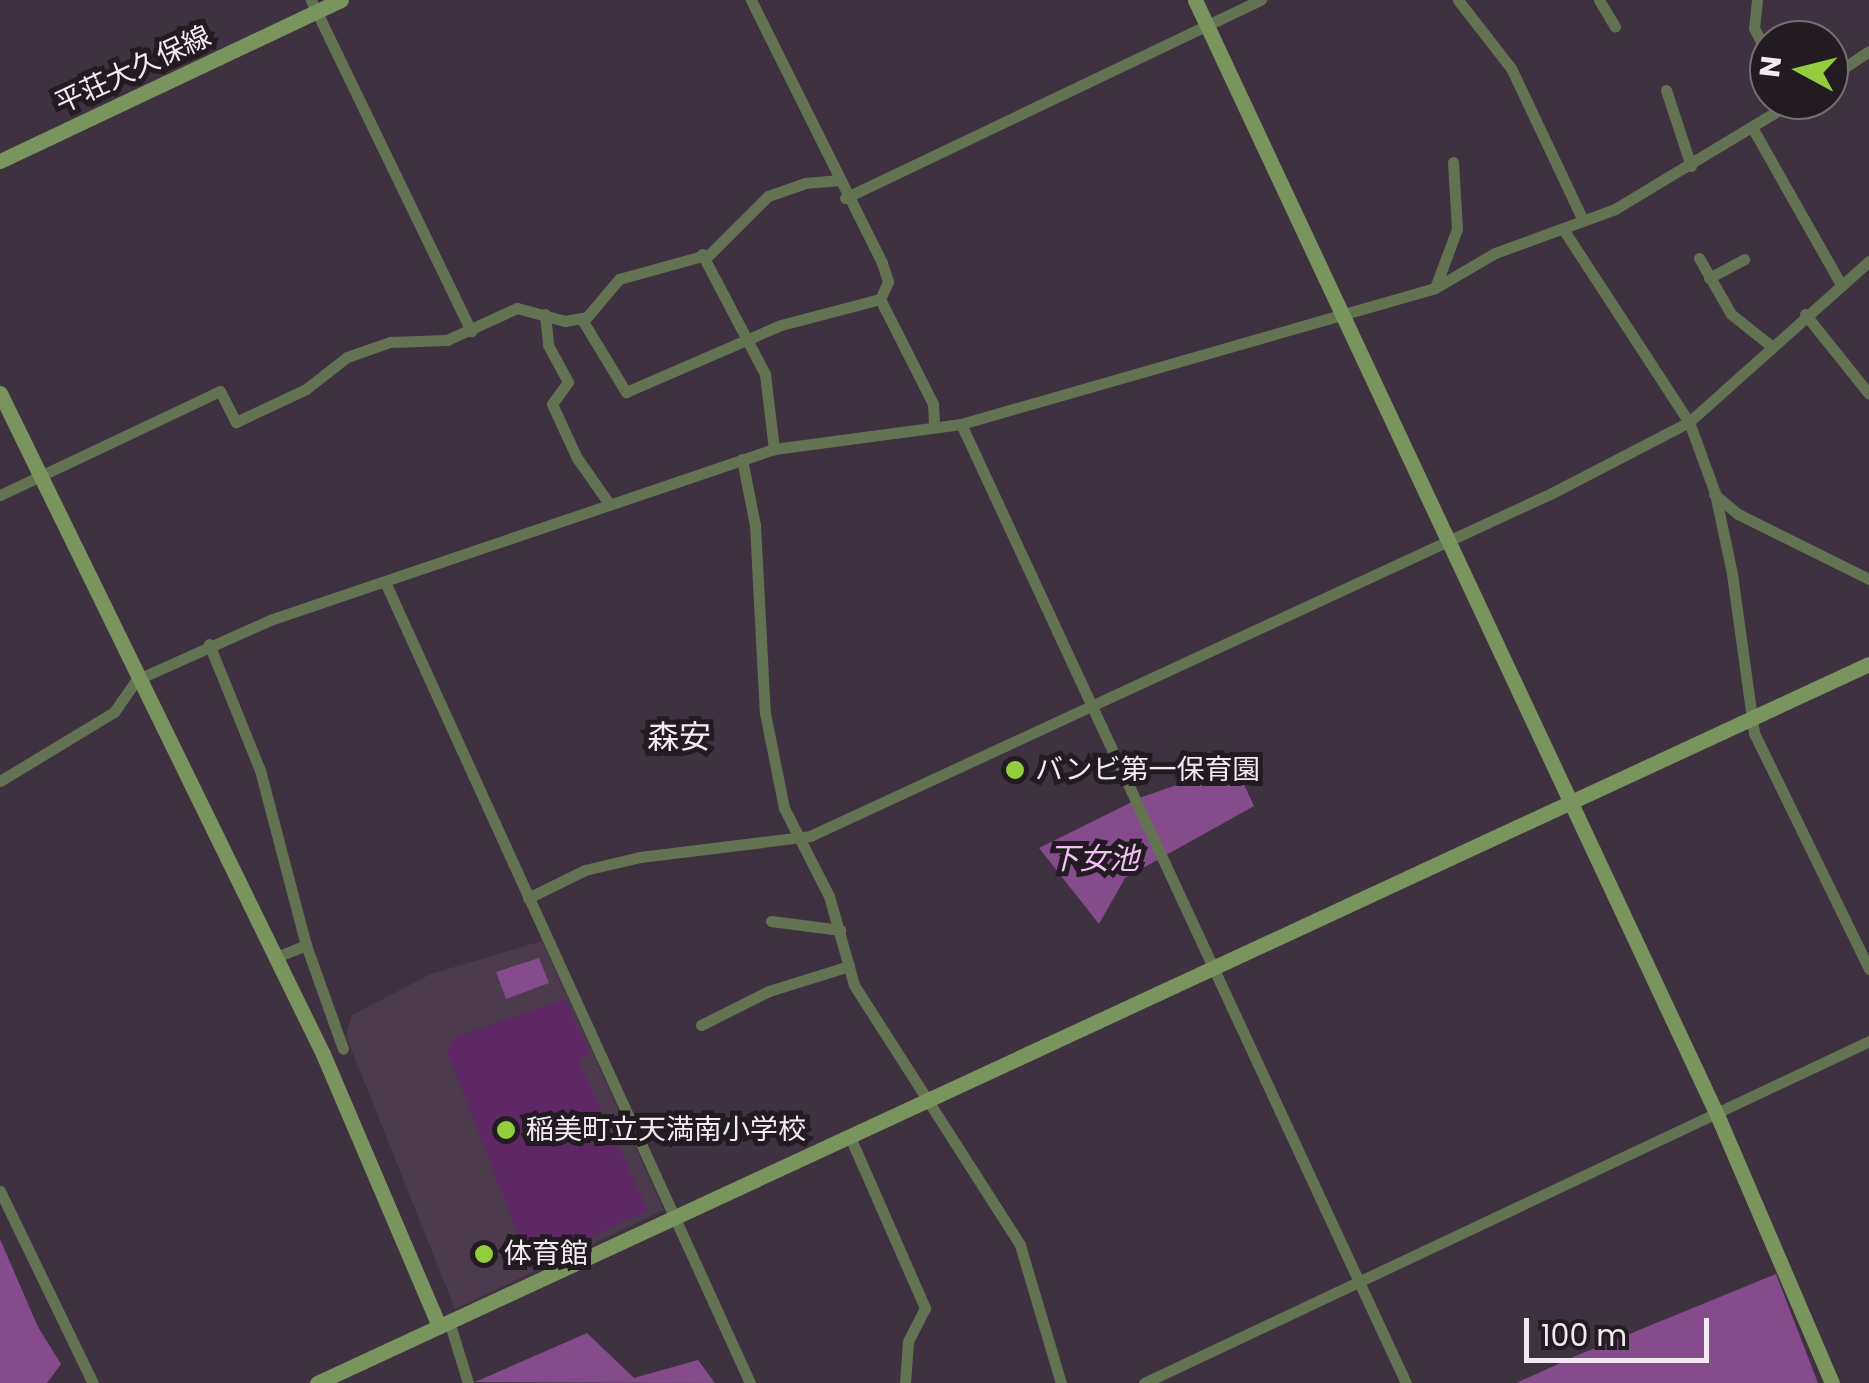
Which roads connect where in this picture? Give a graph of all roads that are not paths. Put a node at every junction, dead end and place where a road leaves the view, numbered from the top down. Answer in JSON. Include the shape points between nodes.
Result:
{"nodes":[{"id":1,"x":341,"y":0,"type":"edge"},
{"id":2,"x":750,"y":0,"type":"edge"},
{"id":3,"x":1195,"y":0,"type":"edge"},
{"id":4,"x":1261,"y":0,"type":"edge"},
{"id":5,"x":1458,"y":0,"type":"edge"},
{"id":6,"x":1599,"y":0,"type":"edge"},
{"id":7,"x":314,"y":6,"type":"edge"},
{"id":8,"x":1207,"y":26,"type":"junction"},
{"id":9,"x":1615,"y":27,"type":"dead end"},
{"id":10,"x":1666,"y":90,"type":"dead end"},
{"id":11,"x":1766,"y":120,"type":"edge"},
{"id":12,"x":1753,"y":129,"type":"junction"},
{"id":13,"x":0,"y":161,"type":"edge"},
{"id":14,"x":1454,"y":162,"type":"dead end"},
{"id":15,"x":1691,"y":166,"type":"junction"},
{"id":16,"x":837,"y":180,"type":"junction"},
{"id":17,"x":846,"y":198,"type":"junction"},
{"id":18,"x":1583,"y":220,"type":"junction"},
{"id":19,"x":1565,"y":232,"type":"junction"},
{"id":20,"x":702,"y":254,"type":"junction"},
{"id":21,"x":1699,"y":258,"type":"dead end"},
{"id":22,"x":1744,"y":259,"type":"dead end"},
{"id":23,"x":1869,"y":261,"type":"edge"},
{"id":24,"x":1709,"y":278,"type":"junction"},
{"id":25,"x":1840,"y":283,"type":"junction"},
{"id":26,"x":1435,"y":288,"type":"junction"},
{"id":27,"x":880,"y":299,"type":"junction"},
{"id":28,"x":544,"y":314,"type":"junction"},
{"id":29,"x":1805,"y":314,"type":"junction"},
{"id":30,"x":1344,"y":315,"type":"junction"},
{"id":31,"x":581,"y":318,"type":"junction"},
{"id":32,"x":471,"y":331,"type":"junction"},
{"id":33,"x":744,"y":340,"type":"junction"},
{"id":34,"x":1770,"y":345,"type":"junction"},
{"id":35,"x":0,"y":393,"type":"edge"},
{"id":36,"x":1869,"y":394,"type":"edge"},
{"id":37,"x":1689,"y":422,"type":"junction"},
{"id":38,"x":934,"y":424,"type":"junction"},
{"id":39,"x":961,"y":424,"type":"junction"},
{"id":40,"x":774,"y":448,"type":"junction"},
{"id":41,"x":742,"y":459,"type":"junction"},
{"id":42,"x":40,"y":476,"type":"junction"},
{"id":43,"x":1714,"y":494,"type":"junction"},
{"id":44,"x":0,"y":495,"type":"edge"},
{"id":45,"x":610,"y":505,"type":"junction"},
{"id":46,"x":1446,"y":539,"type":"junction"},
{"id":47,"x":1869,"y":579,"type":"edge"},
{"id":48,"x":385,"y":582,"type":"junction"},
{"id":49,"x":209,"y":644,"type":"junction"},
{"id":50,"x":1869,"y":664,"type":"edge"},
{"id":51,"x":136,"y":680,"type":"junction"},
{"id":52,"x":1090,"y":706,"type":"junction"},
{"id":53,"x":1756,"y":715,"type":"junction"},
{"id":54,"x":0,"y":782,"type":"edge"},
{"id":55,"x":1569,"y":803,"type":"junction"},
{"id":56,"x":797,"y":834,"type":"junction"},
{"id":57,"x":528,"y":898,"type":"junction"},
{"id":58,"x":772,"y":922,"type":"dead end"},
{"id":59,"x":840,"y":930,"type":"junction"},
{"id":60,"x":306,"y":945,"type":"junction"},
{"id":61,"x":274,"y":958,"type":"junction"},
{"id":62,"x":850,"y":966,"type":"junction"},
{"id":63,"x":1869,"y":969,"type":"edge"},
{"id":64,"x":1211,"y":971,"type":"junction"},
{"id":65,"x":701,"y":1025,"type":"dead end"},
{"id":66,"x":1869,"y":1041,"type":"edge"},
{"id":67,"x":343,"y":1049,"type":"dead end"},
{"id":68,"x":925,"y":1103,"type":"junction"},
{"id":69,"x":1718,"y":1117,"type":"junction"},
{"id":70,"x":850,"y":1136,"type":"junction"},
{"id":71,"x":0,"y":1191,"type":"edge"},
{"id":72,"x":673,"y":1216,"type":"junction"},
{"id":73,"x":1360,"y":1282,"type":"junction"},
{"id":74,"x":444,"y":1324,"type":"junction"},
{"id":75,"x":1057,"y":1382,"type":"edge"},
{"id":76,"x":93,"y":1383,"type":"edge"},
{"id":77,"x":317,"y":1383,"type":"edge"},
{"id":78,"x":468,"y":1383,"type":"edge"},
{"id":79,"x":750,"y":1383,"type":"edge"},
{"id":80,"x":906,"y":1383,"type":"edge"},
{"id":81,"x":1144,"y":1383,"type":"edge"},
{"id":82,"x":1406,"y":1383,"type":"edge"},
{"id":83,"x":1832,"y":1383,"type":"edge"}],
"edges":[{"from":1,"to":7,"type":"street","name":"平荘大久保線"},
{"from":2,"to":16,"type":"street"},
{"from":3,"to":8,"type":"street"},
{"from":4,"to":8,"type":"street"},
{"from":5,"to":18,"type":"street","via":[[1511,68]]},
{"from":6,"to":9,"type":"street"},
{"from":7,"to":13,"type":"street","name":"平荘大久保線"},
{"from":7,"to":32,"type":"street"},
{"from":8,"to":17,"type":"street"},
{"from":8,"to":30,"type":"street"},
{"from":10,"to":15,"type":"street"},
{"from":11,"to":12,"type":"street"},
{"from":12,"to":15,"type":"street"},
{"from":12,"to":25,"type":"street"},
{"from":14,"to":26,"type":"street","via":[[1457,229]]},
{"from":15,"to":18,"type":"street"},
{"from":16,"to":17,"type":"street"},
{"from":16,"to":20,"type":"street","via":[[768,196],[738,232]]},
{"from":17,"to":27,"type":"street","via":[[882,262],[888,282]]},
{"from":18,"to":19,"type":"street"},
{"from":19,"to":26,"type":"street","via":[[1494,253]]},
{"from":19,"to":37,"type":"street"},
{"from":20,"to":31,"type":"street","via":[[619,279]]},
{"from":20,"to":33,"type":"street"},
{"from":21,"to":24,"type":"street"},
{"from":22,"to":24,"type":"street"},
{"from":23,"to":25,"type":"street"},
{"from":24,"to":34,"type":"street","via":[[1730,314]]},
{"from":25,"to":29,"type":"street"},
{"from":26,"to":30,"type":"street"},
{"from":27,"to":33,"type":"street"},
{"from":27,"to":38,"type":"street","via":[[932,404]]},
{"from":28,"to":31,"type":"street"},
{"from":28,"to":32,"type":"street","via":[[517,308]]},
{"from":28,"to":45,"type":"street","via":[[548,345],[568,382],[552,404],[577,458]]},
{"from":29,"to":34,"type":"street"},
{"from":29,"to":36,"type":"street"},
{"from":30,"to":39,"type":"street"},
{"from":30,"to":46,"type":"street"},
{"from":31,"to":33,"type":"street","via":[[626,392]]},
{"from":32,"to":42,"type":"street","via":[[366,349],[306,389],[236,422],[220,390]]},
{"from":33,"to":40,"type":"street","via":[[765,374]]},
{"from":34,"to":37,"type":"street"},
{"from":35,"to":42,"type":"street"},
{"from":37,"to":43,"type":"street"},
{"from":37,"to":46,"type":"street"},
{"from":38,"to":39,"type":"street"},
{"from":38,"to":40,"type":"street"},
{"from":39,"to":52,"type":"street"},
{"from":40,"to":41,"type":"street"},
{"from":41,"to":45,"type":"street"},
{"from":41,"to":56,"type":"street","via":[[756,525],[765,713],[780,792]]},
{"from":42,"to":44,"type":"street"},
{"from":42,"to":51,"type":"street"},
{"from":43,"to":47,"type":"street","via":[[1738,514]]},
{"from":43,"to":53,"type":"street"},
{"from":45,"to":48,"type":"street"},
{"from":46,"to":52,"type":"street"},
{"from":46,"to":55,"type":"street"},
{"from":48,"to":49,"type":"street"},
{"from":48,"to":57,"type":"street"},
{"from":49,"to":51,"type":"street"},
{"from":49,"to":60,"type":"street","via":[[260,770]]},
{"from":50,"to":53,"type":"street"},
{"from":51,"to":54,"type":"street","via":[[114,712]]},
{"from":51,"to":61,"type":"street"},
{"from":52,"to":56,"type":"street","via":[[810,836]]},
{"from":52,"to":64,"type":"street"},
{"from":53,"to":55,"type":"street"},
{"from":53,"to":63,"type":"street","via":[[1754,733]]},
{"from":55,"to":64,"type":"street"},
{"from":55,"to":69,"type":"street"},
{"from":56,"to":57,"type":"street","via":[[585,870]]},
{"from":56,"to":59,"type":"street"},
{"from":57,"to":72,"type":"street"},
{"from":58,"to":59,"type":"street"},
{"from":59,"to":62,"type":"street"},
{"from":60,"to":61,"type":"street"},
{"from":60,"to":67,"type":"street"},
{"from":61,"to":74,"type":"street"},
{"from":62,"to":65,"type":"street","via":[[770,991]]},
{"from":62,"to":68,"type":"street","via":[[854,985]]},
{"from":64,"to":68,"type":"street"},
{"from":64,"to":73,"type":"street"},
{"from":66,"to":69,"type":"street"},
{"from":68,"to":70,"type":"street"},
{"from":68,"to":75,"type":"street","via":[[1020,1245]]},
{"from":69,"to":73,"type":"street"},
{"from":69,"to":83,"type":"street"},
{"from":70,"to":72,"type":"street"},
{"from":70,"to":80,"type":"street","via":[[925,1308],[908,1342]]},
{"from":71,"to":76,"type":"street"},
{"from":72,"to":74,"type":"street"},
{"from":72,"to":79,"type":"street"},
{"from":73,"to":81,"type":"street"},
{"from":73,"to":82,"type":"street"},
{"from":74,"to":77,"type":"street"},
{"from":74,"to":78,"type":"street"}]}
